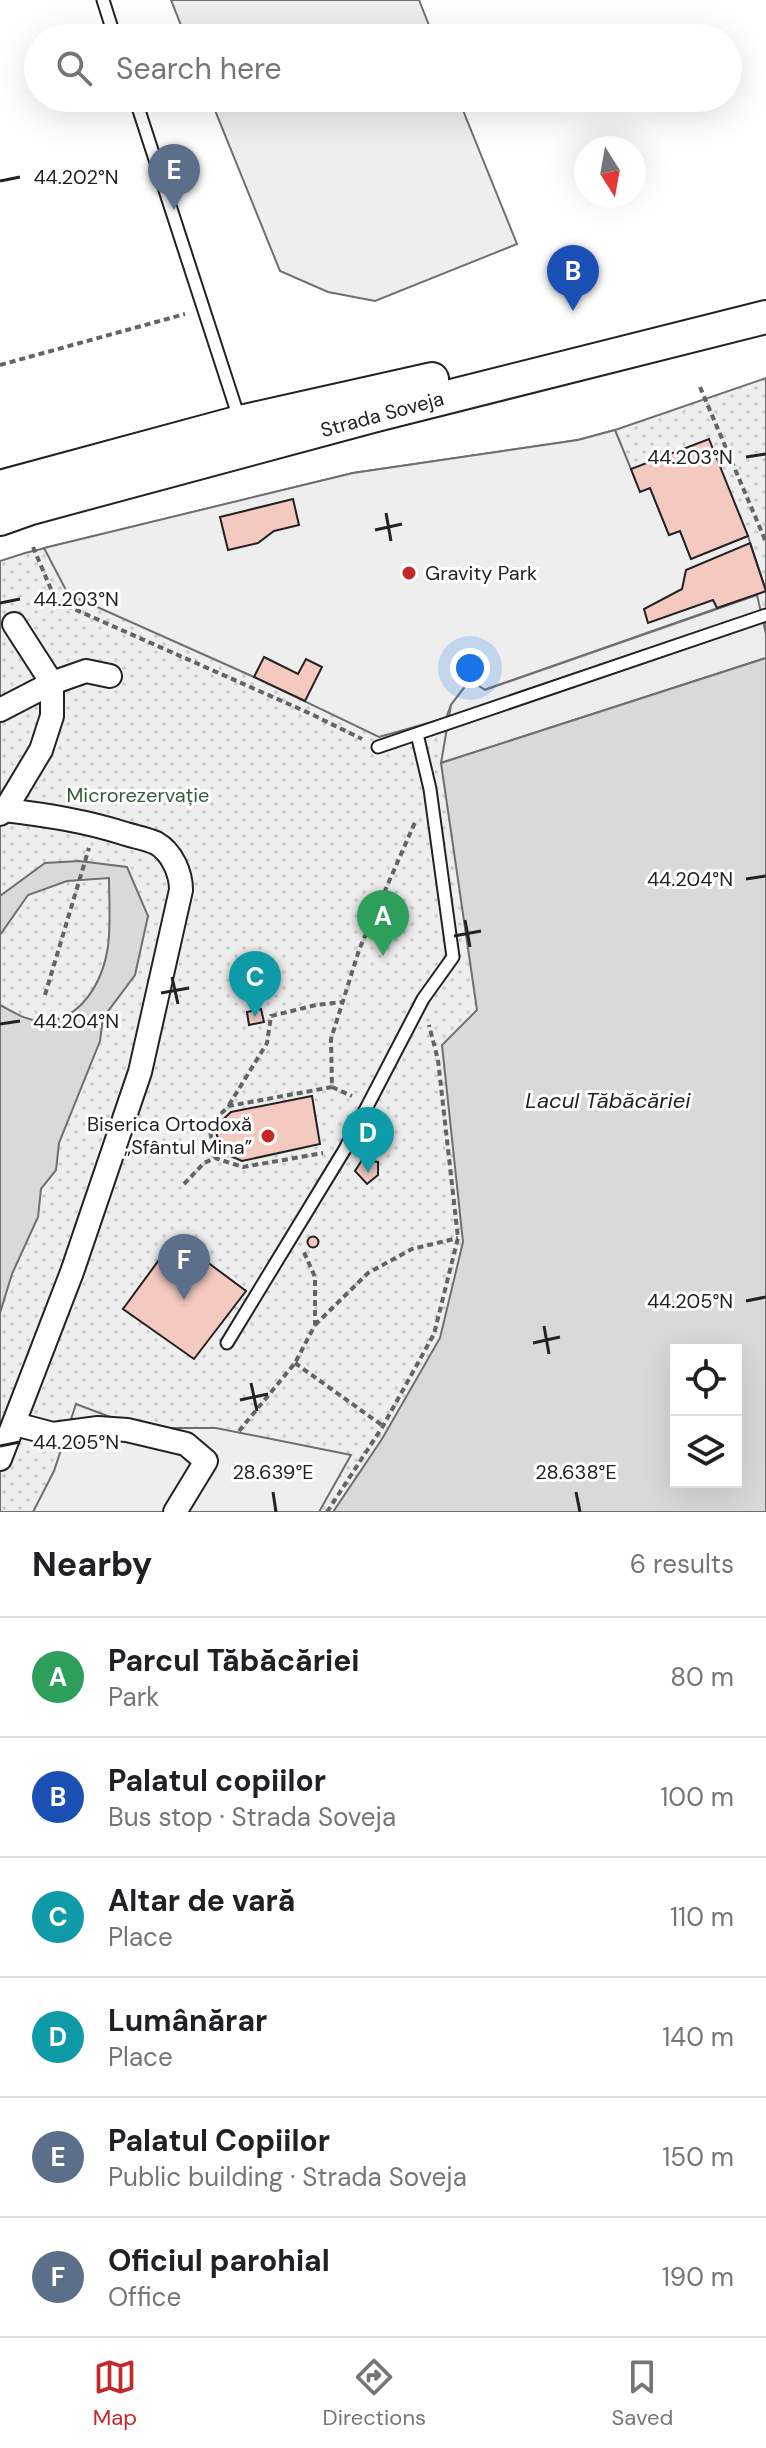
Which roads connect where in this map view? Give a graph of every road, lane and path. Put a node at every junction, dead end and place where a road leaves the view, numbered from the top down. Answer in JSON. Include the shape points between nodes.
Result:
{"nodes":[{"id":1,"x":103,"y":0,"type":"edge"},
{"id":2,"x":111,"y":24,"type":"edge"},
{"id":3,"x":140,"y":112,"type":"edge"},
{"id":4,"x":766,"y":301,"type":"edge"},
{"id":5,"x":203,"y":309,"type":"junction"},
{"id":6,"x":766,"y":317,"type":"edge"},
{"id":7,"x":0,"y":365,"type":"edge"},
{"id":8,"x":700,"y":387,"type":"dead end"},
{"id":9,"x":240,"y":422,"type":"junction"},
{"id":10,"x":0,"y":487,"type":"edge"},
{"id":11,"x":0,"y":519,"type":"edge"},
{"id":12,"x":766,"y":542,"type":"edge"},
{"id":13,"x":33,"y":547,"type":"dead end"},
{"id":14,"x":766,"y":615,"type":"edge"},
{"id":15,"x":14,"y":624,"type":"dead end"},
{"id":16,"x":110,"y":676,"type":"dead end"},
{"id":17,"x":52,"y":683,"type":"junction"},
{"id":18,"x":0,"y":710,"type":"edge"},
{"id":19,"x":417,"y":734,"type":"junction"},
{"id":20,"x":378,"y":747,"type":"joint"},
{"id":21,"x":430,"y":789,"type":"junction"},
{"id":22,"x":2,"y":812,"type":"edge"},
{"id":23,"x":86,"y":857,"type":"dead end"},
{"id":24,"x":45,"y":995,"type":"dead end"},
{"id":25,"x":423,"y":999,"type":"junction"},
{"id":26,"x":343,"y":1002,"type":"junction"},
{"id":27,"x":229,"y":1106,"type":"junction"},
{"id":28,"x":345,"y":1149,"type":"junction"},
{"id":29,"x":215,"y":1158,"type":"junction"},
{"id":30,"x":184,"y":1184,"type":"dead end"},
{"id":31,"x":295,"y":1233,"type":"junction"},
{"id":32,"x":458,"y":1238,"type":"junction"},
{"id":33,"x":315,"y":1325,"type":"junction"},
{"id":34,"x":227,"y":1343,"type":"dead end"},
{"id":35,"x":295,"y":1363,"type":"junction"},
{"id":36,"x":15,"y":1424,"type":"junction"},
{"id":37,"x":383,"y":1426,"type":"junction"},
{"id":38,"x":239,"y":1431,"type":"dead end"},
{"id":39,"x":0,"y":1459,"type":"edge"},
{"id":40,"x":175,"y":1512,"type":"edge"},
{"id":41,"x":327,"y":1512,"type":"edge"}],
"edges":[{"from":1,"to":2,"type":"lane"},
{"from":3,"to":5,"type":"lane"},
{"from":4,"to":9,"type":"main road","name":"Strada Soveja"},
{"from":5,"to":7,"type":"path"},
{"from":5,"to":9,"type":"lane"},
{"from":6,"to":11,"type":"main road","name":"Strada Soveja","via":[[376,415]]},
{"from":8,"to":12,"type":"path"},
{"from":9,"to":10,"type":"main road","name":"Strada Soveja"},
{"from":13,"to":20,"type":"path","via":[[56,601]]},
{"from":14,"to":19,"type":"lane"},
{"from":15,"to":17,"type":"street"},
{"from":16,"to":17,"type":"street","via":[[86,671]]},
{"from":17,"to":18,"type":"street"},
{"from":17,"to":22,"type":"street","via":[[52,716],[41,750]]},
{"from":19,"to":20,"type":"lane"},
{"from":19,"to":21,"type":"lane"},
{"from":21,"to":25,"type":"lane","via":[[453,957]]},
{"from":21,"to":26,"type":"path","via":[[359,950]]},
{"from":22,"to":36,"type":"street","via":[[96,824],[158,844],[181,875],[140,1072]]},
{"from":23,"to":24,"type":"path"},
{"from":25,"to":28,"type":"lane"},
{"from":25,"to":32,"type":"path","via":[[438,1060]]},
{"from":26,"to":27,"type":"path","via":[[271,1016],[267,1043]]},
{"from":26,"to":27,"type":"path","via":[[331,1039],[332,1087]]},
{"from":27,"to":29,"type":"path","via":[[209,1125]]},
{"from":28,"to":29,"type":"path","via":[[243,1167]]},
{"from":28,"to":31,"type":"lane"},
{"from":29,"to":30,"type":"path"},
{"from":31,"to":33,"type":"path","via":[[315,1277]]},
{"from":31,"to":34,"type":"lane"},
{"from":32,"to":33,"type":"path","via":[[412,1249],[368,1273]]},
{"from":32,"to":37,"type":"path","via":[[434,1334]]},
{"from":33,"to":35,"type":"path"},
{"from":35,"to":37,"type":"path"},
{"from":35,"to":38,"type":"path"},
{"from":36,"to":39,"type":"street"},
{"from":36,"to":40,"type":"street","via":[[53,1434],[127,1430],[186,1444],[206,1461]]},
{"from":37,"to":41,"type":"path"}]}
